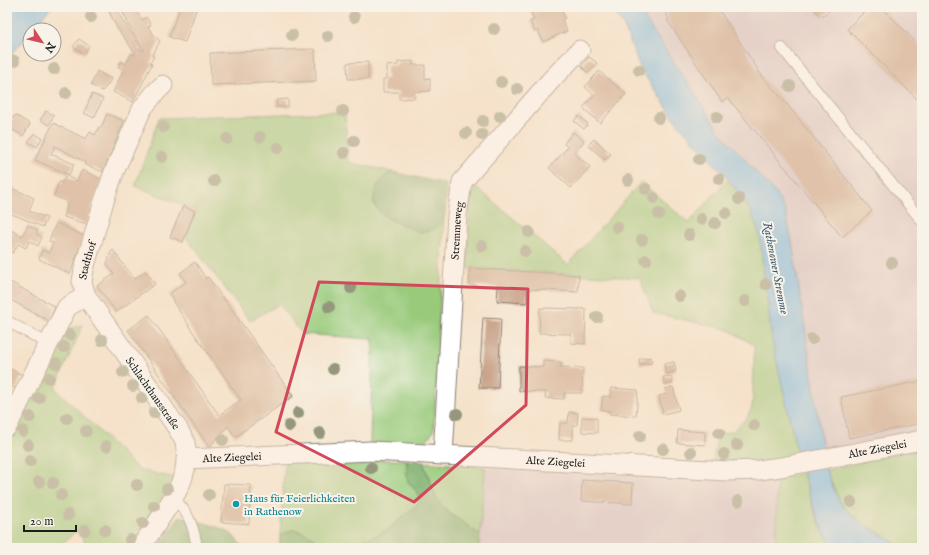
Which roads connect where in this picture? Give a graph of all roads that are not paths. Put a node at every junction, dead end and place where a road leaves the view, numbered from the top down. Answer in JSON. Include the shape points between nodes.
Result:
{"nodes":[{"id":1,"x":782,"y":48,"type":"dead end"},
{"id":2,"x":580,"y":50,"type":"dead end"},
{"id":3,"x":163,"y":85,"type":"dead end"},
{"id":4,"x":922,"y":221,"type":"edge"},
{"id":5,"x":86,"y":296,"type":"junction"},
{"id":6,"x":7,"y":321,"type":"edge"},
{"id":7,"x":49,"y":344,"type":"junction"},
{"id":8,"x":7,"y":427,"type":"edge"},
{"id":9,"x":922,"y":440,"type":"edge"},
{"id":10,"x":443,"y":455,"type":"junction"},
{"id":11,"x":186,"y":458,"type":"junction"},
{"id":12,"x":174,"y":499,"type":"junction"},
{"id":13,"x":140,"y":548,"type":"edge"},
{"id":14,"x":197,"y":548,"type":"edge"}],
"edges":[{"from":1,"to":4,"type":"lane"},
{"from":2,"to":10,"type":"street","name":"Stremmeweg","via":[[462,182],[457,215]]},
{"from":3,"to":5,"type":"street","name":"Stadthof","via":[[142,109],[114,172],[84,269],[82,282]]},
{"from":5,"to":7,"type":"street","name":"Stadthof","via":[[67,307]]},
{"from":5,"to":11,"type":"street","name":"Schlachthausstraße","via":[[178,429],[185,442]]},
{"from":6,"to":7,"type":"lane"},
{"from":7,"to":8,"type":"street","name":"Stadthof"},
{"from":9,"to":10,"type":"street","name":"Alte Ziegelei","via":[[759,470],[727,471]]},
{"from":10,"to":11,"type":"street","name":"Alte Ziegelei","via":[[372,451]]},
{"from":11,"to":12,"type":"street","name":"Schlachthausstraße","via":[[186,471]]},
{"from":12,"to":13,"type":"street","name":"Schlachthausstraße"},
{"from":12,"to":14,"type":"lane","via":[[186,513]]}]}
